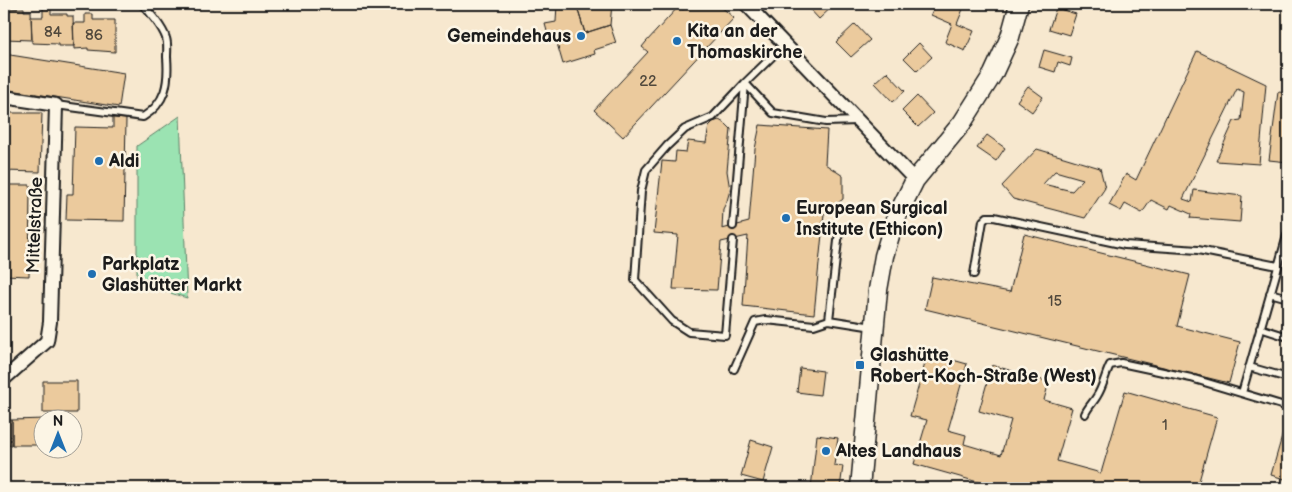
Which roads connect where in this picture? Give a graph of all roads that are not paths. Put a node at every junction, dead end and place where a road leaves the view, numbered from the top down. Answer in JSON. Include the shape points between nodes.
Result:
{"nodes":[{"id":1,"x":142,"y":4,"type":"edge"},
{"id":2,"x":746,"y":4,"type":"edge"},
{"id":3,"x":1020,"y":4,"type":"edge"},
{"id":4,"x":785,"y":44,"type":"junction"},
{"id":5,"x":745,"y":83,"type":"junction"},
{"id":6,"x":4,"y":97,"type":"edge"},
{"id":7,"x":56,"y":105,"type":"junction"},
{"id":8,"x":859,"y":121,"type":"junction"},
{"id":9,"x":915,"y":180,"type":"junction"},
{"id":10,"x":733,"y":226,"type":"dead end"},
{"id":11,"x":839,"y":232,"type":"dead end"},
{"id":12,"x":1288,"y":232,"type":"edge"},
{"id":13,"x":733,"y":240,"type":"dead end"},
{"id":14,"x":1278,"y":266,"type":"junction"},
{"id":15,"x":974,"y":274,"type":"dead end"},
{"id":16,"x":1270,"y":293,"type":"junction"},
{"id":17,"x":1288,"y":298,"type":"edge"},
{"id":18,"x":829,"y":320,"type":"junction"},
{"id":19,"x":874,"y":327,"type":"junction"},
{"id":20,"x":1260,"y":328,"type":"junction"},
{"id":21,"x":1288,"y":337,"type":"edge"},
{"id":22,"x":1249,"y":367,"type":"junction"},
{"id":23,"x":734,"y":369,"type":"dead end"},
{"id":24,"x":1288,"y":378,"type":"edge"},
{"id":25,"x":4,"y":379,"type":"edge"},
{"id":26,"x":1242,"y":393,"type":"junction"},
{"id":27,"x":1288,"y":407,"type":"edge"},
{"id":28,"x":1085,"y":414,"type":"dead end"},
{"id":29,"x":860,"y":488,"type":"edge"}],
"edges":[{"from":1,"to":7,"type":"lane","via":[[166,37],[168,71],[165,93],[155,110],[143,117]]},
{"from":2,"to":4,"type":"street"},
{"from":3,"to":9,"type":"street","via":[[1010,37],[993,74],[962,123]]},
{"from":4,"to":5,"type":"lane"},
{"from":4,"to":8,"type":"street"},
{"from":5,"to":8,"type":"lane","via":[[773,113],[826,122]]},
{"from":5,"to":10,"type":"lane"},
{"from":5,"to":13,"type":"lane","via":[[713,117],[685,129],[646,170],[641,191],[635,280],[672,321],[689,332],[725,335]]},
{"from":6,"to":7,"type":"street"},
{"from":7,"to":25,"type":"street","name":"Mittelstraße","via":[[47,341]]},
{"from":8,"to":9,"type":"street"},
{"from":9,"to":19,"type":"street","via":[[894,222],[884,256]]},
{"from":11,"to":18,"type":"lane"},
{"from":12,"to":14,"type":"lane"},
{"from":14,"to":15,"type":"lane","via":[[1198,250],[1125,245],[987,217],[983,220]]},
{"from":14,"to":16,"type":"lane"},
{"from":16,"to":17,"type":"lane"},
{"from":16,"to":20,"type":"lane"},
{"from":18,"to":19,"type":"lane"},
{"from":18,"to":23,"type":"lane","via":[[814,324],[756,322]]},
{"from":19,"to":29,"type":"street"},
{"from":20,"to":21,"type":"lane"},
{"from":20,"to":22,"type":"lane"},
{"from":22,"to":24,"type":"lane"},
{"from":22,"to":26,"type":"lane"},
{"from":26,"to":27,"type":"lane"},
{"from":26,"to":28,"type":"lane","via":[[1121,363],[1110,365],[1097,396]]}]}
